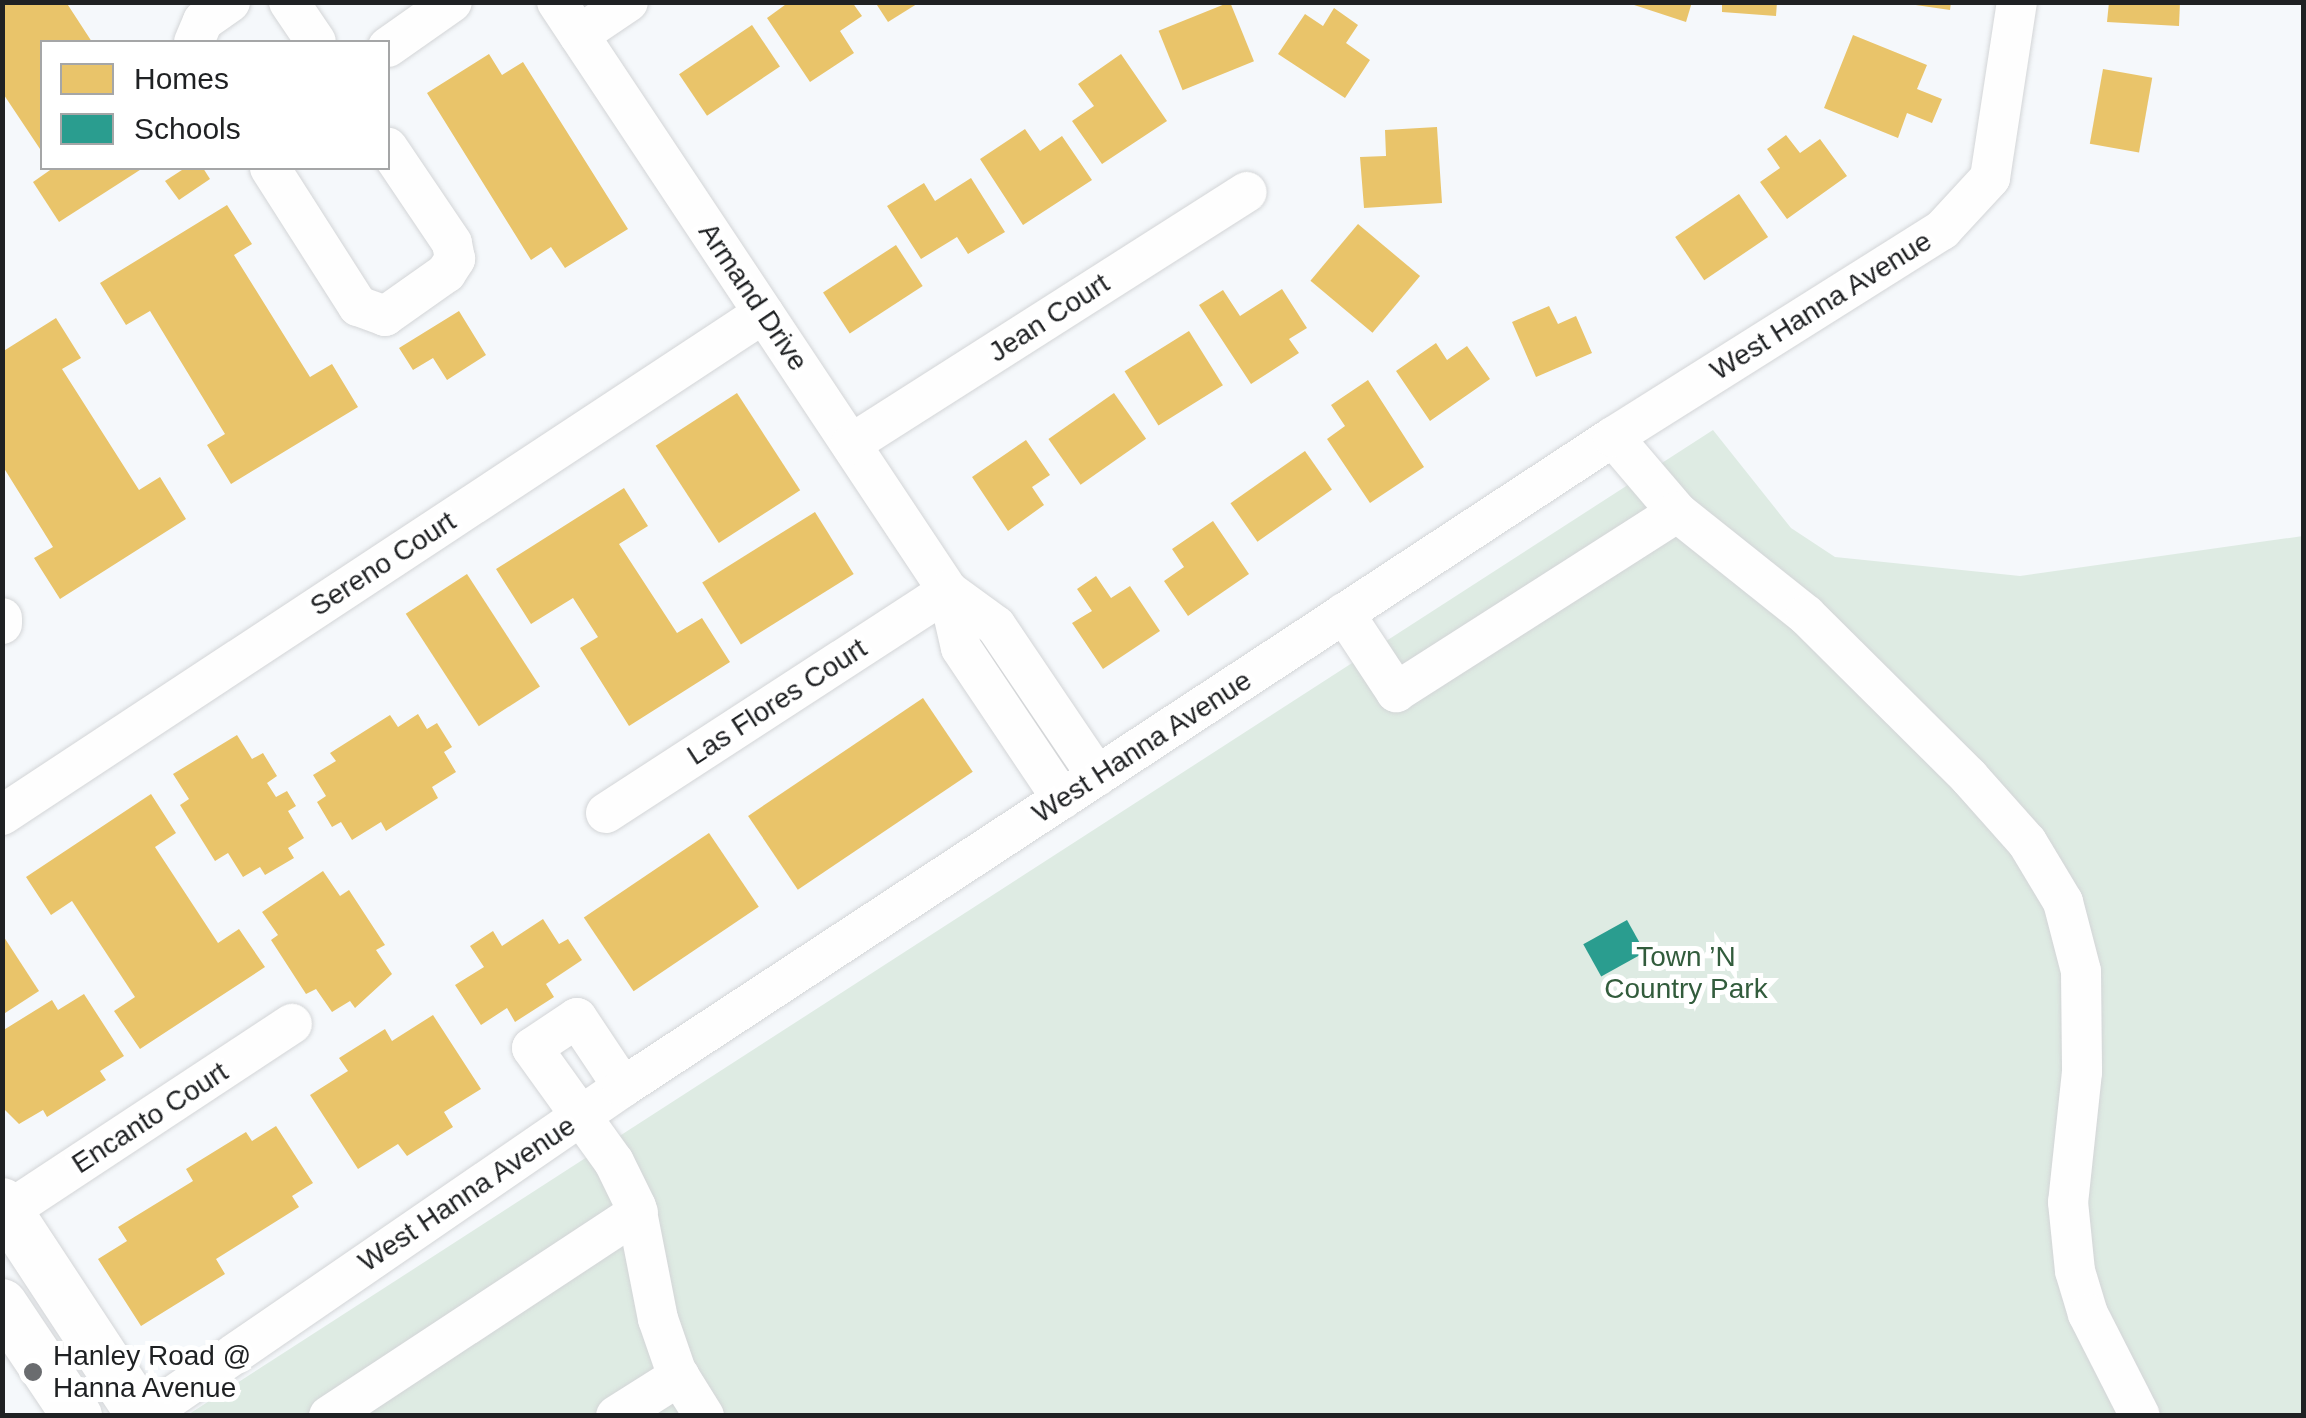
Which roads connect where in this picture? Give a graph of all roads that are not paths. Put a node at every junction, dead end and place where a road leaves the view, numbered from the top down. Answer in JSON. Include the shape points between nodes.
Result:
{"nodes":[{"id":1,"x":230,"y":2,"type":"edge"},
{"id":2,"x":288,"y":2,"type":"edge"},
{"id":3,"x":452,"y":2,"type":"edge"},
{"id":4,"x":628,"y":2,"type":"edge"},
{"id":5,"x":2017,"y":2,"type":"edge"},
{"id":6,"x":568,"y":19,"type":"edge"},
{"id":7,"x":195,"y":40,"type":"edge"},
{"id":8,"x":315,"y":40,"type":"edge"},
{"id":9,"x":390,"y":46,"type":"edge"},
{"id":10,"x":390,"y":151,"type":"edge"},
{"id":11,"x":271,"y":170,"type":"edge"},
{"id":12,"x":1247,"y":192,"type":"dead end"},
{"id":13,"x":764,"y":313,"type":"junction"},
{"id":14,"x":1613,"y":437,"type":"junction"},
{"id":15,"x":850,"y":444,"type":"junction"},
{"id":16,"x":1676,"y":512,"type":"junction"},
{"id":17,"x":948,"y":591,"type":"junction"},
{"id":18,"x":1344,"y":613,"type":"junction"},
{"id":19,"x":1097,"y":776,"type":"junction"},
{"id":20,"x":1062,"y":799,"type":"junction"},
{"id":21,"x":606,"y":813,"type":"dead end"},
{"id":22,"x":2,"y":815,"type":"edge"},
{"id":23,"x":292,"y":1024,"type":"dead end"},
{"id":24,"x":623,"y":1087,"type":"junction"},
{"id":25,"x":579,"y":1117,"type":"junction"},
{"id":26,"x":5,"y":1207,"type":"edge"},
{"id":27,"x":638,"y":1212,"type":"junction"},
{"id":28,"x":2,"y":1304,"type":"edge"},
{"id":29,"x":679,"y":1376,"type":"junction"},
{"id":30,"x":76,"y":1416,"type":"edge"},
{"id":31,"x":143,"y":1416,"type":"edge"},
{"id":32,"x":329,"y":1416,"type":"edge"},
{"id":33,"x":616,"y":1416,"type":"edge"},
{"id":34,"x":704,"y":1416,"type":"edge"},
{"id":35,"x":2140,"y":1416,"type":"edge"}],
"edges":[{"from":1,"to":7,"type":"street","via":[[203,21]]},
{"from":2,"to":8,"type":"street"},
{"from":3,"to":9,"type":"street"},
{"from":4,"to":6,"type":"street"},
{"from":5,"to":14,"type":"street","name":"West Hanna Avenue","via":[[1990,178],[1942,230]]},
{"from":6,"to":13,"type":"street","name":"Armand Drive"},
{"from":10,"to":11,"type":"street","via":[[452,242],[455,259],[446,273],[384,316],[358,306]]},
{"from":12,"to":15,"type":"street","name":"Jean Court"},
{"from":13,"to":15,"type":"street","name":"Armand Drive"},
{"from":13,"to":22,"type":"street","name":"Sereno Court"},
{"from":14,"to":16,"type":"street"},
{"from":14,"to":18,"type":"street","name":"West Hanna Avenue"},
{"from":15,"to":17,"type":"street","name":"Armand Drive"},
{"from":16,"to":18,"type":"street","via":[[1396,692]]},
{"from":16,"to":35,"type":"street","via":[[1806,615],[1969,777],[2027,842],[2063,902],[2081,971],[2082,1072],[2068,1202],[2075,1271],[2088,1314]]},
{"from":17,"to":19,"type":"street","name":"Armand Drive","via":[[996,626]]},
{"from":17,"to":20,"type":"street","name":"Armand Drive","via":[[961,648]]},
{"from":17,"to":21,"type":"street","name":"Las Flores Court"},
{"from":18,"to":19,"type":"street","name":"West Hanna Avenue"},
{"from":19,"to":20,"type":"street","name":"West Hanna Avenue"},
{"from":20,"to":24,"type":"street","name":"West Hanna Avenue"},
{"from":23,"to":26,"type":"street","name":"Encanto Court"},
{"from":24,"to":25,"type":"street","name":"West Hanna Avenue"},
{"from":24,"to":25,"type":"street","via":[[577,1018],[532,1048]]},
{"from":25,"to":27,"type":"street","via":[[614,1162]]},
{"from":25,"to":31,"type":"street","name":"West Hanna Avenue"},
{"from":26,"to":31,"type":"main road"},
{"from":27,"to":29,"type":"street","via":[[658,1319]]},
{"from":27,"to":32,"type":"street"},
{"from":28,"to":30,"type":"main road"},
{"from":29,"to":33,"type":"street"},
{"from":29,"to":34,"type":"street"}]}
